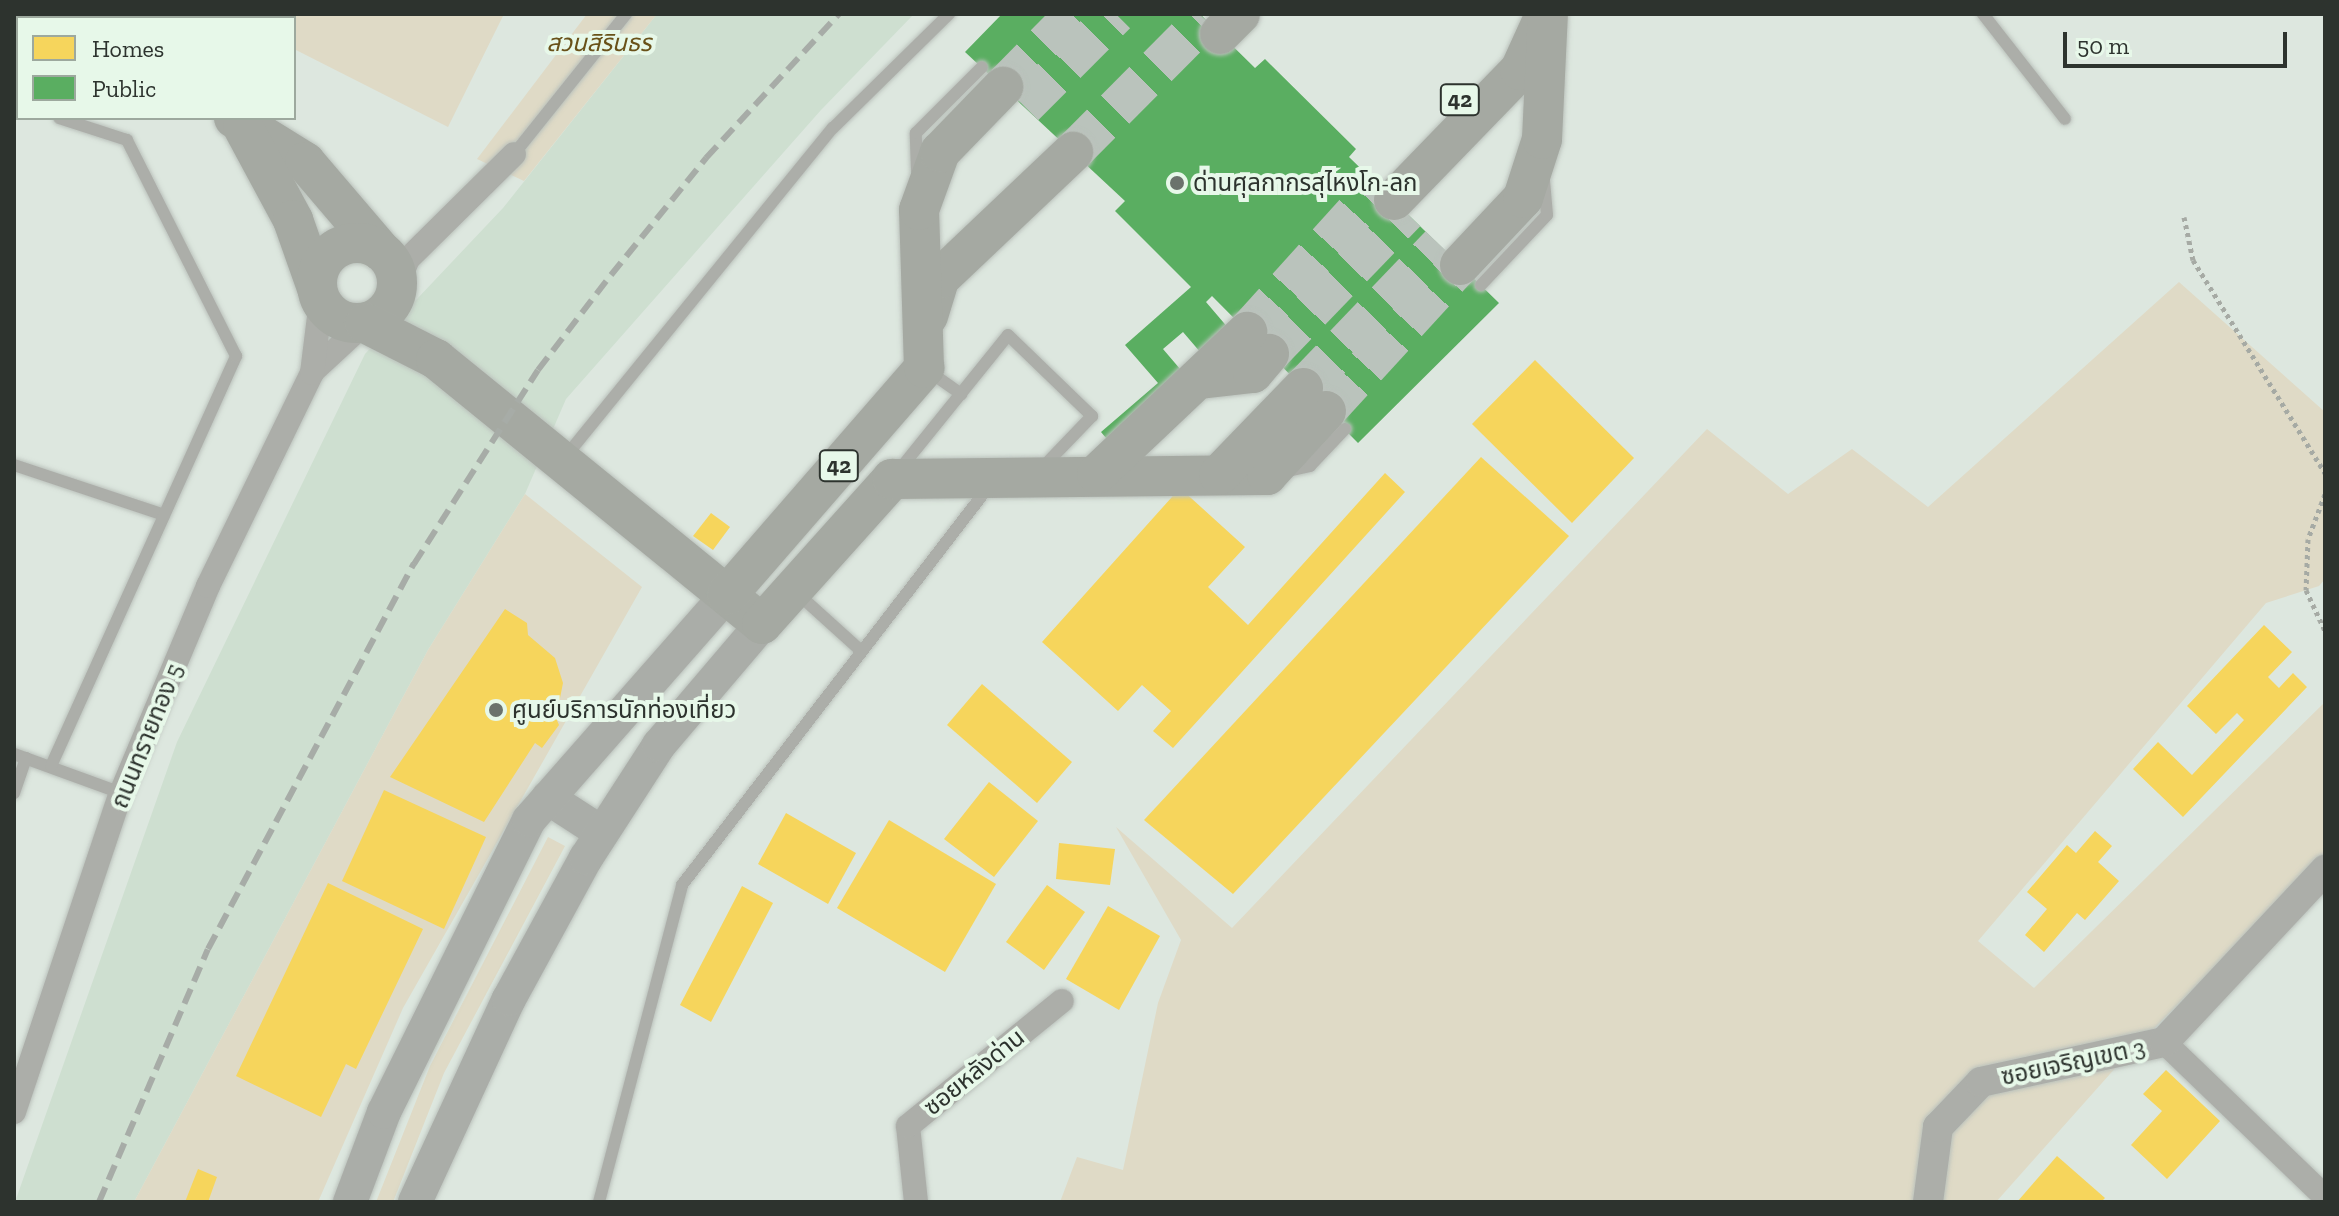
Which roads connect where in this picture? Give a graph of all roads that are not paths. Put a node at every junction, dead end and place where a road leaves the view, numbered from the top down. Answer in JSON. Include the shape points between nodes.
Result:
{"nodes":[{"id":1,"x":626,"y":14,"type":"edge"},
{"id":2,"x":949,"y":14,"type":"edge"},
{"id":3,"x":1545,"y":14,"type":"edge"},
{"id":4,"x":1983,"y":14,"type":"edge"},
{"id":5,"x":1003,"y":87,"type":"joint"},
{"id":6,"x":2065,"y":119,"type":"dead end"},
{"id":7,"x":65,"y":120,"type":"edge"},
{"id":8,"x":237,"y":120,"type":"edge"},
{"id":9,"x":238,"y":120,"type":"edge"},
{"id":10,"x":1542,"y":139,"type":"junction"},
{"id":11,"x":514,"y":154,"type":"joint"},
{"id":12,"x":919,"y":210,"type":"junction"},
{"id":13,"x":424,"y":241,"type":"junction"},
{"id":14,"x":1460,"y":265,"type":"joint"},
{"id":15,"x":389,"y":268,"type":"junction"},
{"id":16,"x":319,"y":294,"type":"junction"},
{"id":17,"x":365,"y":323,"type":"junction"},
{"id":18,"x":924,"y":327,"type":"junction"},
{"id":19,"x":436,"y":359,"type":"junction"},
{"id":20,"x":1241,"y":360,"type":"tunnel mouth"},
{"id":21,"x":924,"y":368,"type":"junction"},
{"id":22,"x":312,"y":373,"type":"junction"},
{"id":23,"x":961,"y":394,"type":"junction"},
{"id":24,"x":562,"y":461,"type":"junction"},
{"id":25,"x":14,"y":465,"type":"edge"},
{"id":26,"x":1018,"y":474,"type":"junction"},
{"id":27,"x":1097,"y":474,"type":"junction"},
{"id":28,"x":1219,"y":475,"type":"junction"},
{"id":29,"x":892,"y":479,"type":"junction"},
{"id":30,"x":164,"y":515,"type":"junction"},
{"id":31,"x":788,"y":585,"type":"junction"},
{"id":32,"x":727,"y":595,"type":"junction"},
{"id":33,"x":762,"y":624,"type":"junction"},
{"id":34,"x":860,"y":650,"type":"junction"},
{"id":35,"x":20,"y":756,"type":"edge"},
{"id":36,"x":51,"y":766,"type":"junction"},
{"id":37,"x":14,"y":793,"type":"edge"},
{"id":38,"x":121,"y":793,"type":"junction"},
{"id":39,"x":548,"y":798,"type":"junction"},
{"id":40,"x":602,"y":833,"type":"junction"},
{"id":41,"x":2325,"y":870,"type":"edge"},
{"id":42,"x":1062,"y":1001,"type":"dead end"},
{"id":43,"x":2164,"y":1042,"type":"junction"},
{"id":44,"x":14,"y":1112,"type":"edge"},
{"id":45,"x":2325,"y":1197,"type":"edge"},
{"id":46,"x":350,"y":1202,"type":"edge"},
{"id":47,"x":415,"y":1202,"type":"edge"},
{"id":48,"x":599,"y":1202,"type":"edge"},
{"id":49,"x":916,"y":1202,"type":"edge"},
{"id":50,"x":1928,"y":1202,"type":"edge"}],
"edges":[{"from":1,"to":11,"type":"lane"},
{"from":2,"to":24,"type":"lane","via":[[833,128]]},
{"from":3,"to":3,"type":"highway","number":"42","via":[[1393,199],[1520,70]]},
{"from":3,"to":10,"type":"highway"},
{"from":4,"to":6,"type":"lane"},
{"from":5,"to":12,"type":"highway"},
{"from":5,"to":12,"type":"lane","via":[[916,133]]},
{"from":7,"to":30,"type":"lane","via":[[127,140],[236,356]]},
{"from":8,"to":16,"type":"highway","name":"ถนนทรายทอง 5","via":[[273,177]]},
{"from":9,"to":15,"type":"highway","name":"ถนนทรายทอง 5","via":[[305,162]]},
{"from":10,"to":14,"type":"highway"},
{"from":10,"to":14,"type":"lane","via":[[1547,215]]},
{"from":11,"to":13,"type":"street"},
{"from":12,"to":18,"type":"highway"},
{"from":13,"to":15,"type":"street"},
{"from":13,"to":15,"type":"street","via":[[408,259]]},
{"from":15,"to":16,"type":"highway","via":[[356,243],[331,252],[323,262]]},
{"from":15,"to":17,"type":"highway","via":[[387,310]]},
{"from":15,"to":19,"type":"highway","name":"ถนนทรายทอง 5","via":[[416,336]]},
{"from":16,"to":17,"type":"highway","via":[[339,320]]},
{"from":16,"to":22,"type":"street","name":"ถนนทรายทอง 5"},
{"from":17,"to":19,"type":"highway","name":"ถนนทรายทอง 5"},
{"from":17,"to":22,"type":"street","name":"ถนนทรายทอง 5"},
{"from":18,"to":18,"type":"highway","via":[[939,279],[1032,192],[1042,157],[1074,152]]},
{"from":18,"to":21,"type":"highway"},
{"from":19,"to":24,"type":"highway","name":"ถนนทรายทอง 5"},
{"from":20,"to":27,"type":"highway"},
{"from":21,"to":23,"type":"lane"},
{"from":21,"to":32,"type":"highway","number":"42"},
{"from":22,"to":38,"type":"street","name":"ถนนทรายทอง 5","via":[[208,586]]},
{"from":23,"to":26,"type":"lane","via":[[1008,335],[1092,416]]},
{"from":23,"to":29,"type":"lane"},
{"from":24,"to":32,"type":"highway","name":"ถนนทรายทอง 5"},
{"from":25,"to":30,"type":"lane"},
{"from":26,"to":27,"type":"highway","number":"42"},
{"from":26,"to":29,"type":"highway","number":"42"},
{"from":26,"to":34,"type":"lane"},
{"from":27,"to":28,"type":"highway","number":"42"},
{"from":28,"to":28,"type":"highway","number":"42","via":[[1325,409],[1267,475]]},
{"from":29,"to":31,"type":"highway","number":"42"},
{"from":30,"to":36,"type":"lane"},
{"from":31,"to":33,"type":"highway","number":"42"},
{"from":31,"to":34,"type":"lane"},
{"from":32,"to":33,"type":"highway","name":"ถนนทรายทอง 5"},
{"from":32,"to":39,"type":"main road"},
{"from":33,"to":40,"type":"main road","via":[[659,745]]},
{"from":34,"to":48,"type":"lane","via":[[682,885]]},
{"from":35,"to":36,"type":"lane"},
{"from":35,"to":37,"type":"lane"},
{"from":36,"to":38,"type":"lane"},
{"from":38,"to":44,"type":"street","name":"ถนนทรายทอง 5"},
{"from":39,"to":40,"type":"main road"},
{"from":39,"to":46,"type":"main road","via":[[529,820],[449,976],[384,1112]]},
{"from":40,"to":47,"type":"main road","via":[[509,999]]},
{"from":41,"to":43,"type":"street","name":"ซอยเจริญเขต 3"},
{"from":42,"to":49,"type":"street","name":"ซอยหลังด่าน","via":[[908,1126]]},
{"from":43,"to":45,"type":"street"},
{"from":43,"to":50,"type":"street","name":"ซอยเจริญเขต 3","via":[[1981,1082],[1938,1127]]}]}
